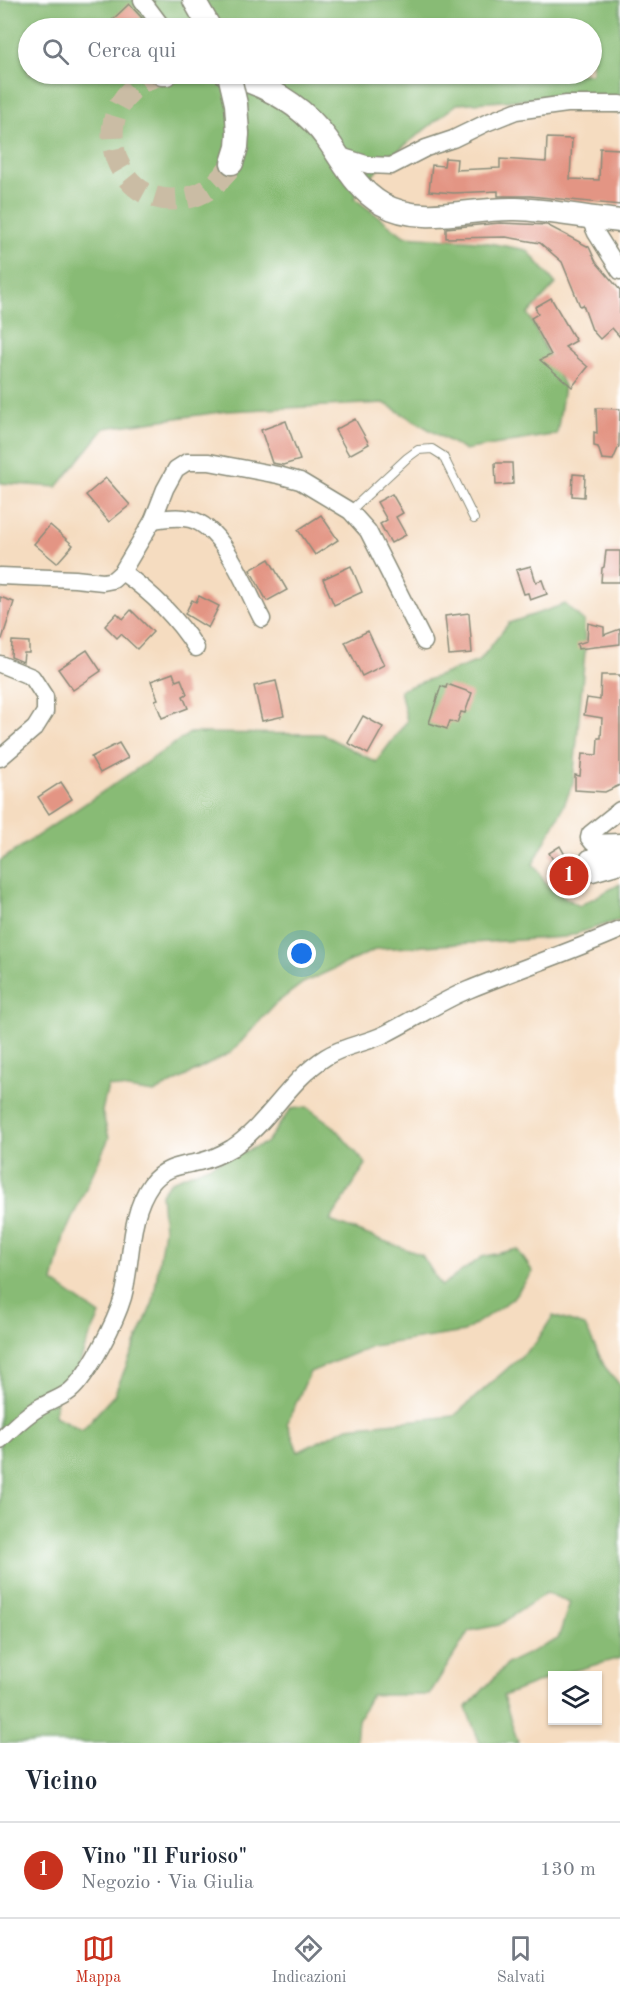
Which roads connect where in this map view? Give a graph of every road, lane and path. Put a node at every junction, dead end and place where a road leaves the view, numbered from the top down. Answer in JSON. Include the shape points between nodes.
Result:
{"nodes":[{"id":1,"x":142,"y":0,"type":"edge"},
{"id":2,"x":194,"y":0,"type":"edge"},
{"id":3,"x":156,"y":18,"type":"edge"},
{"id":4,"x":204,"y":18,"type":"edge"},
{"id":5,"x":230,"y":84,"type":"edge"},
{"id":6,"x":258,"y":84,"type":"edge"},
{"id":7,"x":620,"y":104,"type":"edge"},
{"id":8,"x":337,"y":155,"type":"junction"},
{"id":9,"x":234,"y":159,"type":"tunnel mouth"},
{"id":10,"x":589,"y":217,"type":"junction"},
{"id":11,"x":620,"y":221,"type":"edge"},
{"id":12,"x":611,"y":245,"type":"edge"},
{"id":13,"x":620,"y":271,"type":"edge"},
{"id":14,"x":350,"y":511,"type":"junction"},
{"id":15,"x":474,"y":519,"type":"dead end"},
{"id":16,"x":153,"y":520,"type":"junction"},
{"id":17,"x":122,"y":572,"type":"junction"},
{"id":18,"x":0,"y":576,"type":"edge"},
{"id":19,"x":262,"y":619,"type":"dead end"},
{"id":20,"x":424,"y":642,"type":"dead end"},
{"id":21,"x":196,"y":648,"type":"dead end"},
{"id":22,"x":0,"y":664,"type":"edge"},
{"id":23,"x":0,"y":758,"type":"edge"},
{"id":24,"x":620,"y":810,"type":"edge"},
{"id":25,"x":620,"y":842,"type":"edge"},
{"id":26,"x":620,"y":850,"type":"edge"},
{"id":27,"x":620,"y":866,"type":"edge"},
{"id":28,"x":620,"y":930,"type":"edge"},
{"id":29,"x":0,"y":1440,"type":"edge"}],
"edges":[{"from":1,"to":3,"type":"street"},
{"from":2,"to":4,"type":"main road"},
{"from":5,"to":9,"type":"main road","bridge":true,"via":[[237,114]]},
{"from":6,"to":8,"type":"main road","via":[[293,105],[318,128]]},
{"from":7,"to":8,"type":"street","via":[[579,103],[516,111],[392,166],[369,165]]},
{"from":8,"to":10,"type":"main road","via":[[367,193],[401,213],[426,216],[507,208]]},
{"from":10,"to":11,"type":"main road"},
{"from":10,"to":12,"type":"street"},
{"from":12,"to":13,"type":"street"},
{"from":14,"to":15,"type":"lane","via":[[406,458],[425,449],[443,456]]},
{"from":14,"to":16,"type":"street","via":[[300,481],[191,461],[173,472]]},
{"from":14,"to":20,"type":"street","via":[[368,531]]},
{"from":16,"to":17,"type":"street"},
{"from":16,"to":19,"type":"street","via":[[183,518],[208,528],[227,553]]},
{"from":17,"to":18,"type":"street","via":[[103,582]]},
{"from":17,"to":21,"type":"street","via":[[170,611]]},
{"from":22,"to":23,"type":"street","via":[[32,677],[45,697],[45,712],[35,728]]},
{"from":24,"to":25,"type":"street","via":[[589,838],[593,843]]},
{"from":26,"to":27,"type":"street","via":[[589,858],[585,864],[592,873]]},
{"from":28,"to":29,"type":"street","via":[[442,1002],[379,1037],[333,1053],[303,1076],[240,1143],[219,1155],[160,1174],[139,1211],[122,1300],[92,1363],[71,1390],[33,1412]]}]}
